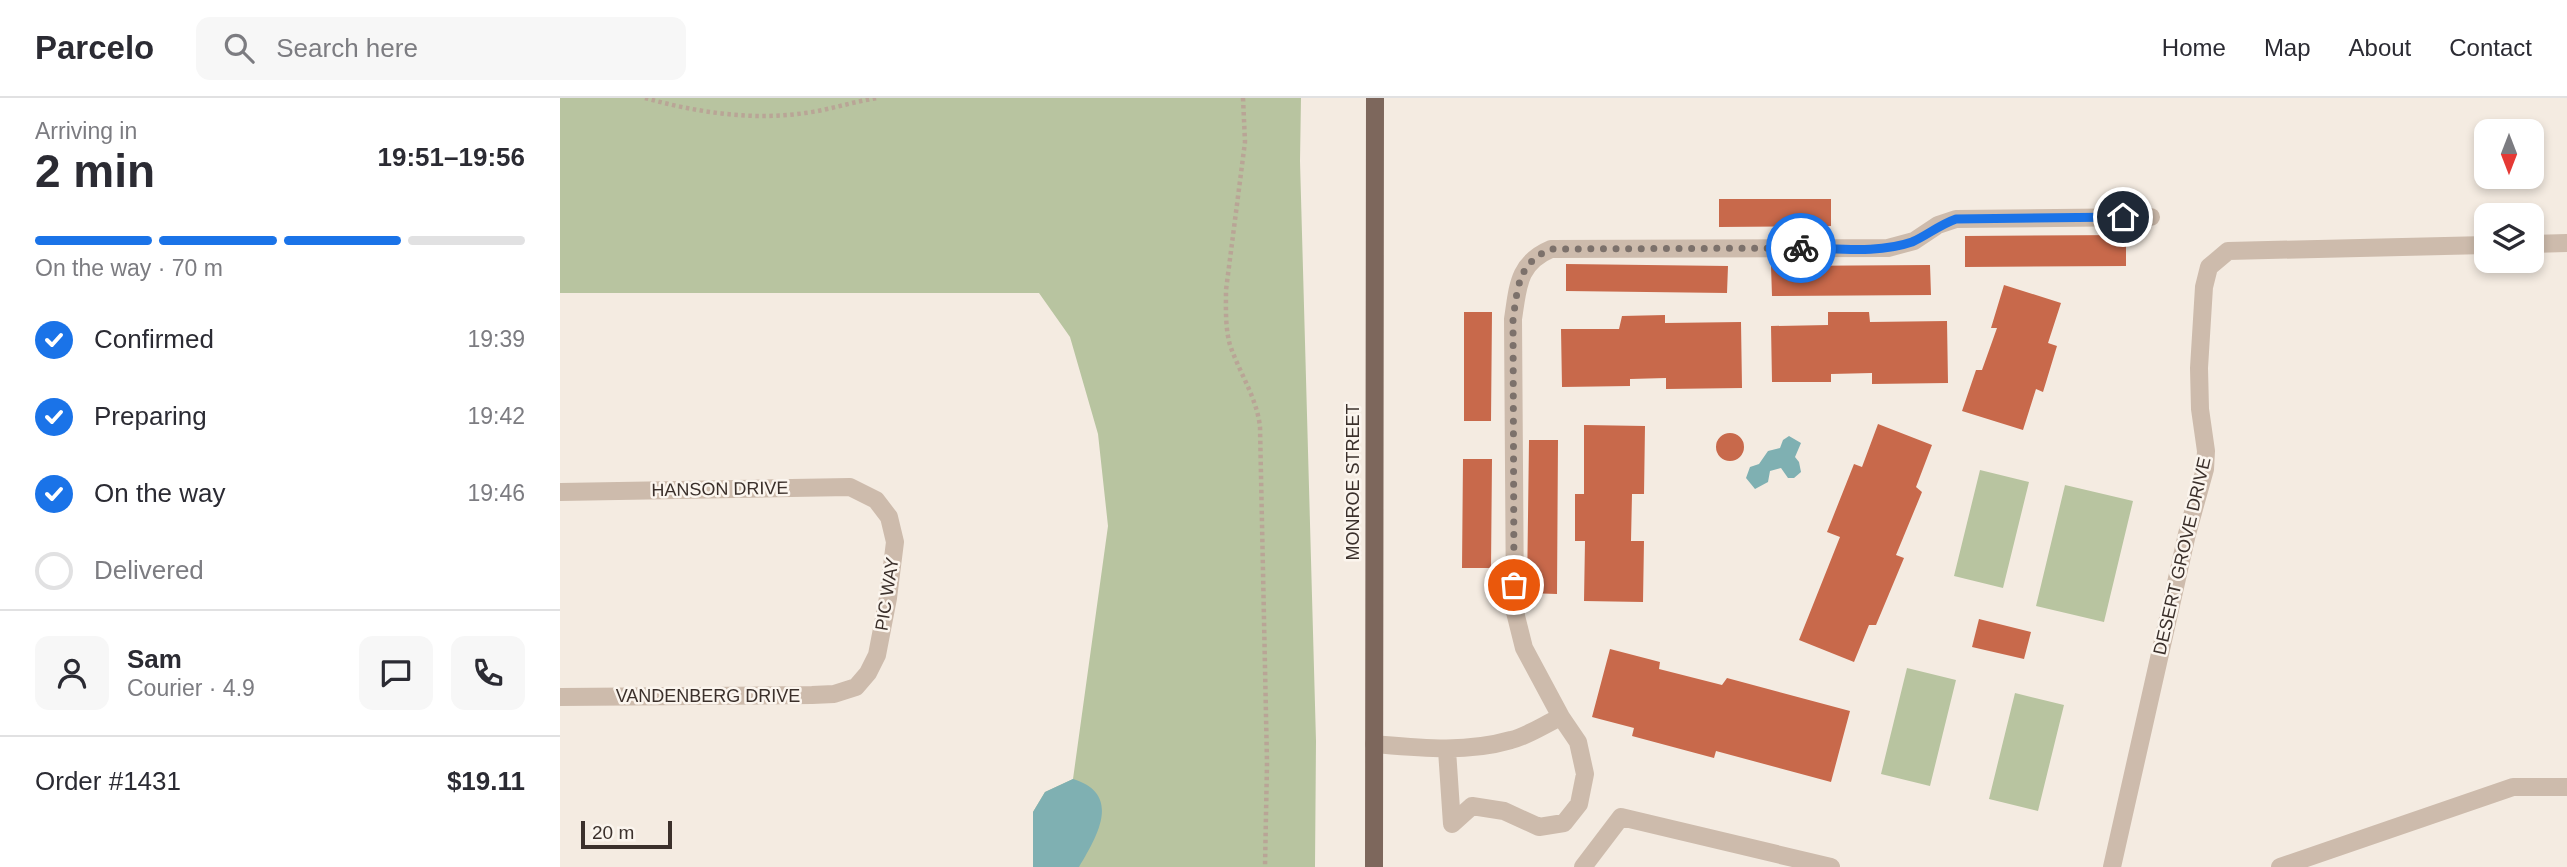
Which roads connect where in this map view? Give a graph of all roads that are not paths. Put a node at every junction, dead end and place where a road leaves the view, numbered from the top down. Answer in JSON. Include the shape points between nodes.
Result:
{"nodes":[{"id":1,"x":1375,"y":98,"type":"edge"},
{"id":2,"x":2151,"y":216,"type":"dead end"},
{"id":3,"x":2567,"y":243,"type":"edge"},
{"id":4,"x":2544,"y":244,"type":"edge"},
{"id":5,"x":2474,"y":245,"type":"edge"},
{"id":6,"x":560,"y":492,"type":"edge"},
{"id":7,"x":876,"y":500,"type":"joint"},
{"id":8,"x":856,"y":687,"type":"joint"},
{"id":9,"x":560,"y":697,"type":"edge"},
{"id":10,"x":1561,"y":717,"type":"junction"},
{"id":11,"x":1374,"y":744,"type":"junction"},
{"id":12,"x":1447,"y":750,"type":"junction"},
{"id":13,"x":2567,"y":787,"type":"edge"},
{"id":14,"x":1374,"y":867,"type":"edge"},
{"id":15,"x":1583,"y":867,"type":"edge"},
{"id":16,"x":1831,"y":867,"type":"edge"},
{"id":17,"x":2112,"y":867,"type":"edge"},
{"id":18,"x":2280,"y":867,"type":"edge"}],
"edges":[{"from":1,"to":11,"type":"main road","name":"MONROE STREET"},
{"from":2,"to":10,"type":"street","via":[[1956,219],[1914,241],[1888,248],[1551,249],[1536,256],[1518,287],[1513,319],[1515,612],[1524,648]]},
{"from":3,"to":4,"type":"street"},
{"from":5,"to":17,"type":"street","name":"DESERT GROVE DRIVE","via":[[2228,251],[2209,267],[2199,368],[2205,469]]},
{"from":6,"to":7,"type":"street","name":"HANSON DRIVE","via":[[817,486],[850,487]]},
{"from":7,"to":8,"type":"street","name":"PIC WAY","via":[[889,517],[895,542],[877,655]]},
{"from":8,"to":9,"type":"street","name":"VANDENBERG DRIVE","via":[[812,695]]},
{"from":10,"to":12,"type":"street","via":[[1512,740]]},
{"from":10,"to":12,"type":"street","via":[[1578,742],[1585,774],[1579,804],[1564,823],[1539,827],[1504,811],[1472,806],[1452,824]]},
{"from":11,"to":12,"type":"street"},
{"from":11,"to":14,"type":"main road","name":"MONROE STREET"},
{"from":13,"to":18,"type":"street","via":[[2513,787]]},
{"from":15,"to":16,"type":"street","via":[[1622,817]]}]}
